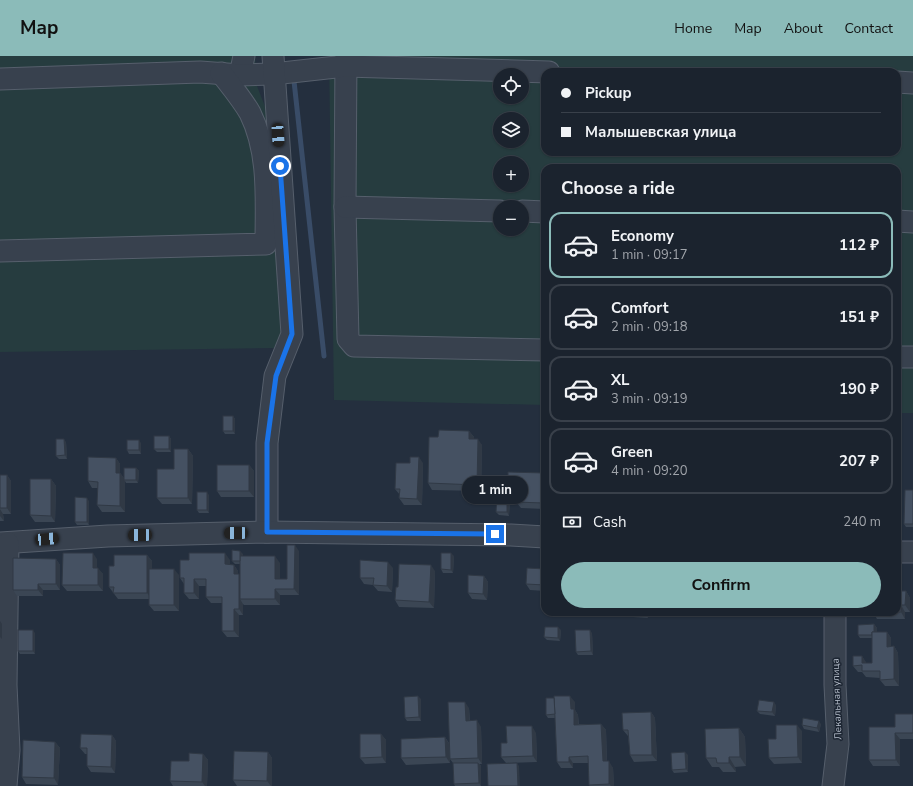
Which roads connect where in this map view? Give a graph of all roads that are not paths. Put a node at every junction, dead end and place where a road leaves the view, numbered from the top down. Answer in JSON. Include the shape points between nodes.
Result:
{"nodes":[{"id":1,"x":345,"y":61,"type":"edge"},
{"id":2,"x":273,"y":65,"type":"edge"},
{"id":3,"x":235,"y":68,"type":"edge"},
{"id":4,"x":541,"y":72,"type":"edge"},
{"id":5,"x":0,"y":79,"type":"edge"},
{"id":6,"x":901,"y":82,"type":"edge"},
{"id":7,"x":913,"y":83,"type":"edge"},
{"id":8,"x":345,"y":206,"type":"junction"},
{"id":9,"x":493,"y":211,"type":"edge"},
{"id":10,"x":529,"y":211,"type":"edge"},
{"id":11,"x":541,"y":212,"type":"edge"},
{"id":12,"x":901,"y":221,"type":"edge"},
{"id":13,"x":913,"y":222,"type":"edge"},
{"id":14,"x":0,"y":252,"type":"edge"},
{"id":15,"x":541,"y":350,"type":"edge"},
{"id":16,"x":901,"y":357,"type":"edge"},
{"id":17,"x":913,"y":357,"type":"edge"},
{"id":18,"x":267,"y":532,"type":"junction"},
{"id":19,"x":541,"y":537,"type":"edge"},
{"id":20,"x":4,"y":543,"type":"edge"},
{"id":21,"x":901,"y":552,"type":"edge"},
{"id":22,"x":913,"y":552,"type":"edge"},
{"id":23,"x":835,"y":616,"type":"edge"},
{"id":24,"x":6,"y":786,"type":"edge"},
{"id":25,"x":833,"y":786,"type":"edge"}],
"edges":[{"from":1,"to":2,"type":"street"},
{"from":1,"to":4,"type":"street"},
{"from":1,"to":8,"type":"street"},
{"from":2,"to":3,"type":"street"},
{"from":2,"to":18,"type":"street","via":[[292,334],[276,376],[267,443]]},
{"from":3,"to":5,"type":"street","via":[[200,72]]},
{"from":3,"to":14,"type":"street","via":[[259,135],[265,171],[266,244]]},
{"from":6,"to":7,"type":"street"},
{"from":8,"to":9,"type":"street"},
{"from":8,"to":15,"type":"street","via":[[348,339],[354,346]]},
{"from":10,"to":11,"type":"street"},
{"from":12,"to":13,"type":"street"},
{"from":16,"to":17,"type":"street"},
{"from":18,"to":19,"type":"street"},
{"from":18,"to":20,"type":"street","via":[[100,536]]},
{"from":20,"to":24,"type":"street","via":[[9,750]]},
{"from":21,"to":22,"type":"street"},
{"from":23,"to":25,"type":"street","name":"Лекальная улица","via":[[838,744]]}]}
